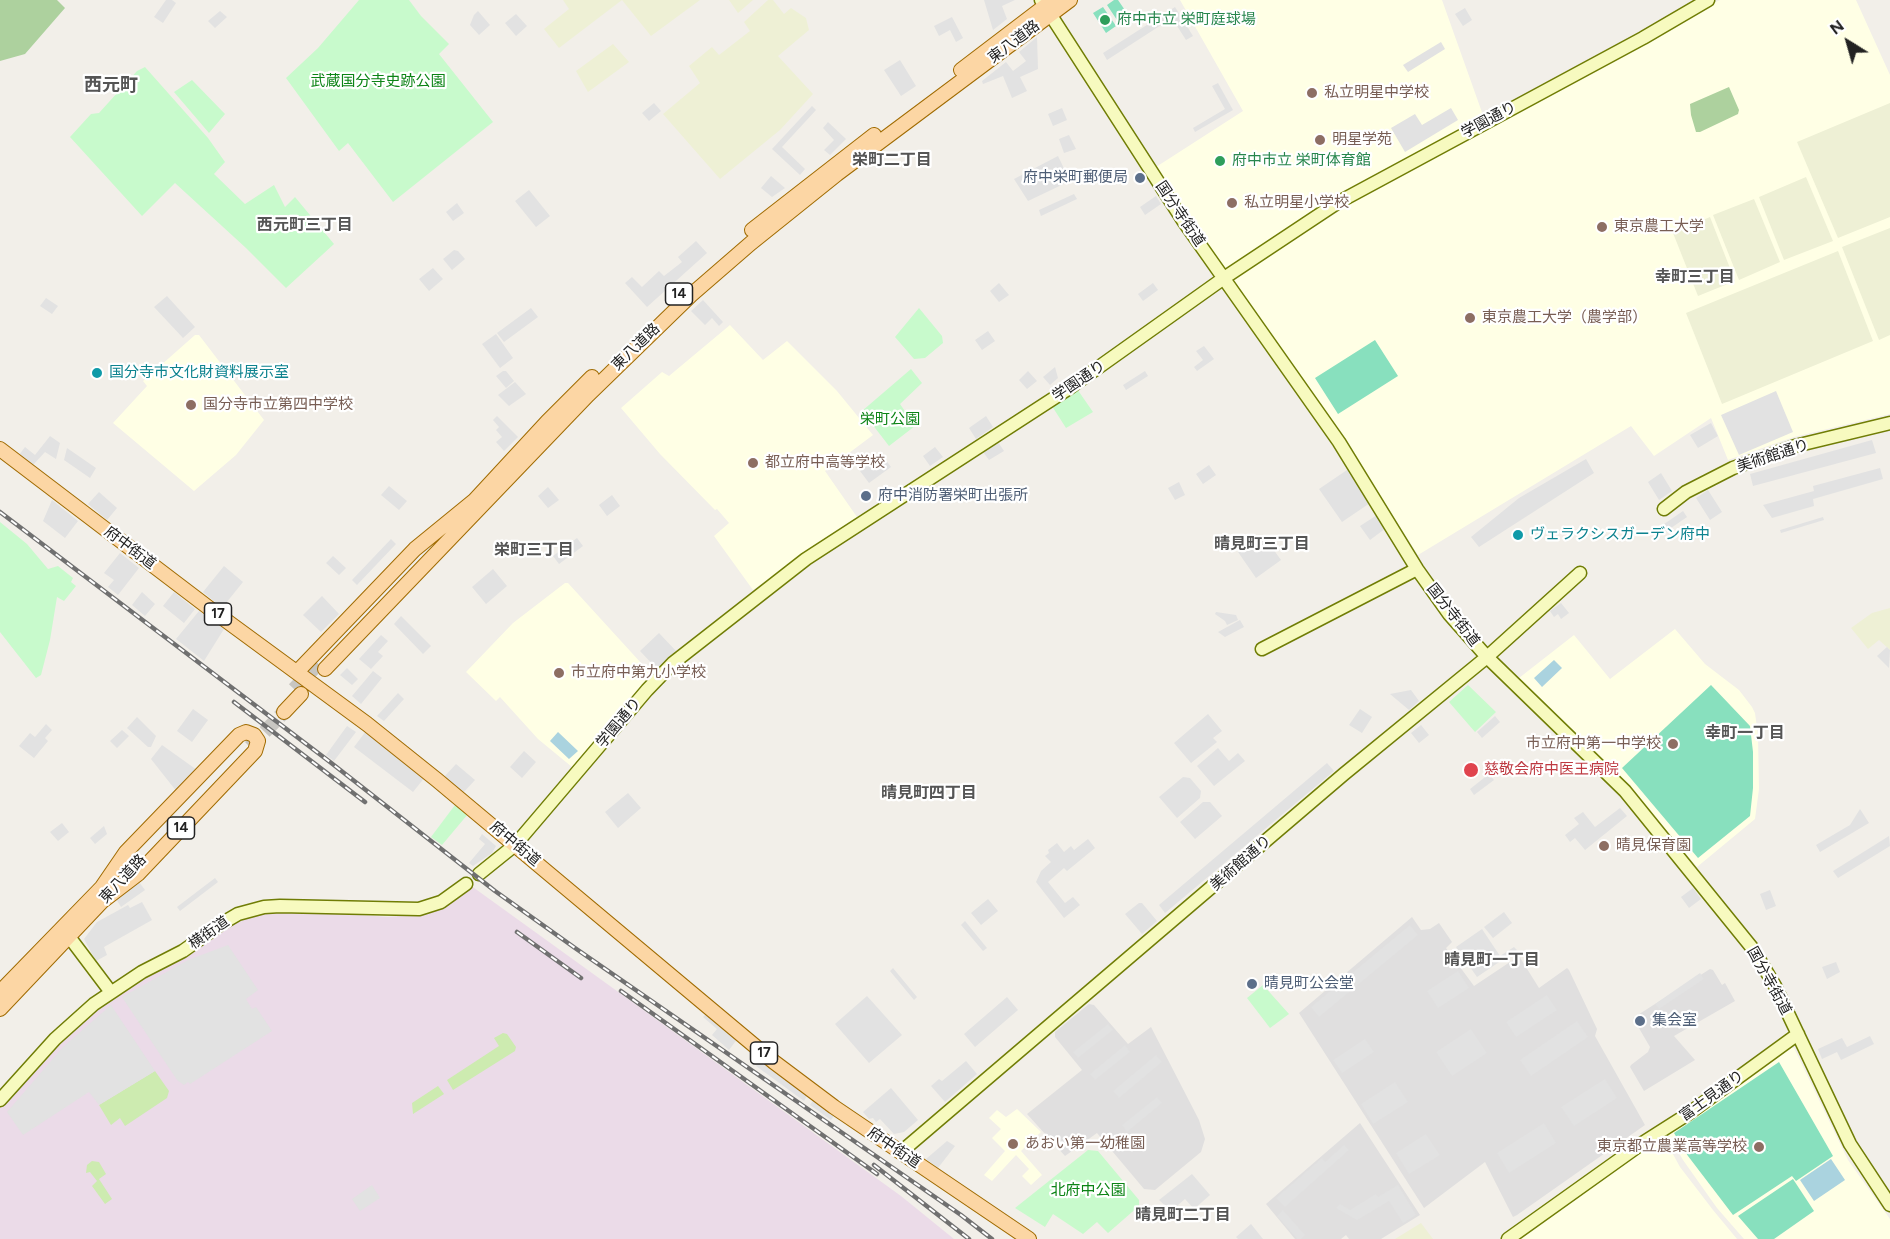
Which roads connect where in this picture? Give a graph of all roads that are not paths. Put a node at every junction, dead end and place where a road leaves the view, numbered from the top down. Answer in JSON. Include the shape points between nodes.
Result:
{"nodes":[{"id":1,"x":1070,"y":0,"type":"edge"},
{"id":2,"x":1708,"y":0,"type":"edge"},
{"id":3,"x":1047,"y":5,"type":"edge"},
{"id":4,"x":1224,"y":278,"type":"junction"},
{"id":5,"x":1890,"y":423,"type":"edge"},
{"id":6,"x":541,"y":444,"type":"junction"},
{"id":7,"x":0,"y":449,"type":"edge"},
{"id":8,"x":503,"y":469,"type":"junction"},
{"id":9,"x":478,"y":503,"type":"junction"},
{"id":10,"x":1664,"y":509,"type":"dead end"},
{"id":11,"x":1417,"y":569,"type":"junction"},
{"id":12,"x":1580,"y":573,"type":"dead end"},
{"id":13,"x":1262,"y":649,"type":"dead end"},
{"id":14,"x":1487,"y":657,"type":"junction"},
{"id":15,"x":322,"y":666,"type":"tunnel mouth"},
{"id":16,"x":297,"y":672,"type":"junction"},
{"id":17,"x":319,"y":688,"type":"junction"},
{"id":18,"x":297,"y":692,"type":"tunnel mouth"},
{"id":19,"x":281,"y":709,"type":"tunnel mouth"},
{"id":20,"x":244,"y":747,"type":"tunnel mouth"},
{"id":21,"x":516,"y":845,"type":"junction"},
{"id":22,"x":479,"y":873,"type":"dead end"},
{"id":23,"x":465,"y":884,"type":"dead end"},
{"id":24,"x":103,"y":893,"type":"junction"},
{"id":25,"x":65,"y":932,"type":"junction"},
{"id":26,"x":110,"y":991,"type":"junction"},
{"id":27,"x":0,"y":992,"type":"edge"},
{"id":28,"x":0,"y":1009,"type":"edge"},
{"id":29,"x":1798,"y":1034,"type":"junction"},
{"id":30,"x":0,"y":1100,"type":"edge"},
{"id":31,"x":901,"y":1152,"type":"junction"},
{"id":32,"x":1890,"y":1204,"type":"edge"},
{"id":33,"x":1029,"y":1239,"type":"edge"},
{"id":34,"x":1508,"y":1239,"type":"edge"}],
"edges":[{"from":1,"to":3,"type":"main road","name":"東八道路","number":"14"},
{"from":2,"to":4,"type":"street","name":"学園通り","via":[[1378,179]]},
{"from":3,"to":4,"type":"street","name":"国分寺街道","via":[[1184,222]]},
{"from":3,"to":6,"type":"main road","name":"東八道路","number":"14","via":[[751,243],[660,324]]},
{"from":3,"to":8,"type":"main road","name":"東八道路","number":"14","via":[[742,238],[626,344]]},
{"from":4,"to":11,"type":"street","name":"国分寺街道","via":[[1339,442]]},
{"from":4,"to":21,"type":"street","name":"学園通り","via":[[1070,387],[806,559],[690,648],[647,690]]},
{"from":5,"to":10,"type":"street","name":"美術館通り","via":[[1795,446],[1733,468],[1686,492]]},
{"from":6,"to":8,"type":"main road","via":[[539,438]]},
{"from":6,"to":9,"type":"main road","name":"東八道路","number":"14"},
{"from":7,"to":16,"type":"main road","name":"府中街道","number":"17"},
{"from":8,"to":9,"type":"main road","name":"東八道路","number":"14"},
{"from":9,"to":15,"type":"main road","name":"東八道路","number":"14"},
{"from":9,"to":16,"type":"main road","number":"14","via":[[415,549]]},
{"from":9,"to":17,"type":"main road","number":"14","via":[[443,557]]},
{"from":11,"to":13,"type":"street"},
{"from":11,"to":14,"type":"street","name":"国分寺街道"},
{"from":12,"to":14,"type":"street","name":"美術館通り"},
{"from":14,"to":29,"type":"street","name":"国分寺街道","via":[[1607,772],[1680,858],[1753,949]]},
{"from":14,"to":31,"type":"street","name":"美術館通り"},
{"from":16,"to":17,"type":"main road","name":"府中街道","number":"17"},
{"from":17,"to":21,"type":"main road","name":"府中街道","number":"17"},
{"from":18,"to":19,"type":"main road"},
{"from":20,"to":24,"type":"main road","name":"東八道路","number":"14"},
{"from":21,"to":22,"type":"street"},
{"from":21,"to":31,"type":"main road","name":"府中街道","number":"17","via":[[774,1062]]},
{"from":23,"to":26,"type":"street","name":"横街道","via":[[441,902],[419,909],[280,906],[246,911]]},
{"from":24,"to":24,"type":"main road","number":"14","via":[[126,852],[239,735],[254,735],[258,741],[255,752],[138,874]]},
{"from":24,"to":25,"type":"main road","name":"東八道路","number":"14"},
{"from":25,"to":26,"type":"street"},
{"from":25,"to":27,"type":"main road","name":"東八道路","number":"14"},
{"from":25,"to":28,"type":"main road","name":"東八道路","number":"14"},
{"from":26,"to":30,"type":"street","name":"横街道","via":[[63,1030]]},
{"from":29,"to":32,"type":"street","name":"国分寺街道","via":[[1846,1136]]},
{"from":29,"to":34,"type":"street","name":"富士見通り"},
{"from":31,"to":33,"type":"main road","name":"府中街道","number":"17"}]}
